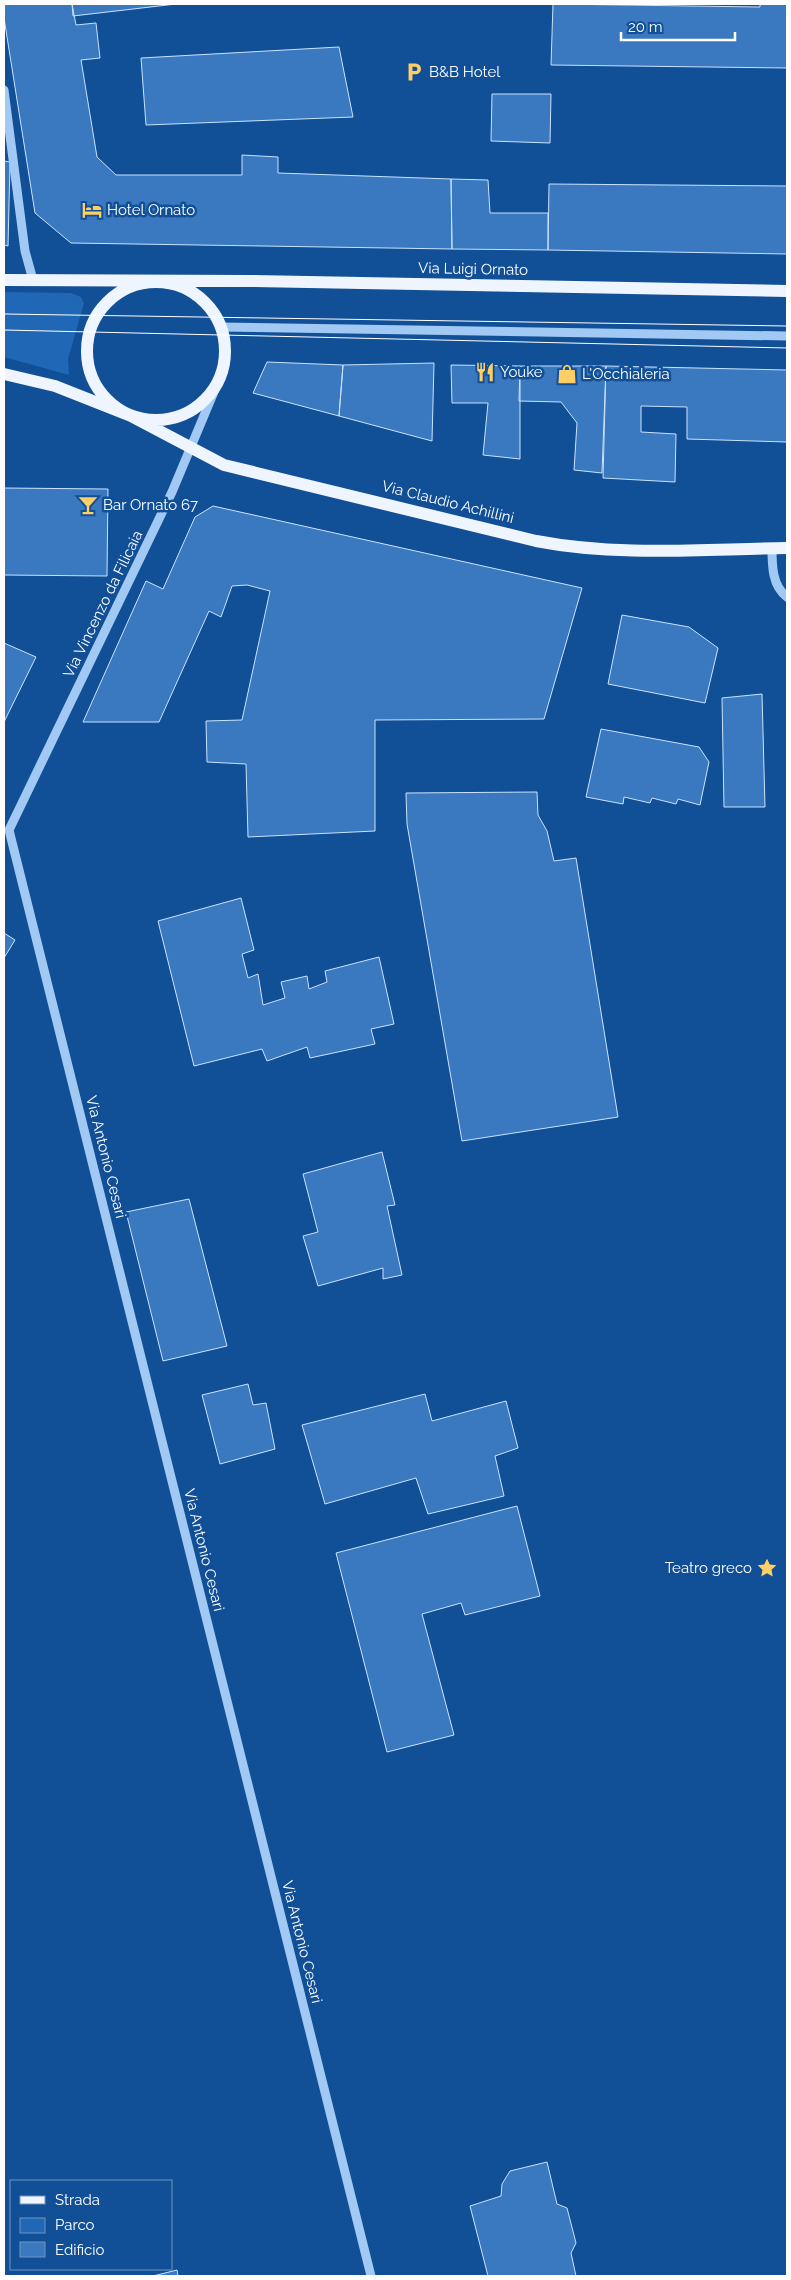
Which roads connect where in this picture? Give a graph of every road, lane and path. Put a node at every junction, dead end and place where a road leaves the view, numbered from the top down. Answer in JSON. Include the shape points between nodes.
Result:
{"nodes":[{"id":1,"x":4,"y":90,"type":"edge"},
{"id":2,"x":4,"y":280,"type":"edge"},
{"id":3,"x":33,"y":280,"type":"junction"},
{"id":4,"x":157,"y":282,"type":"junction"},
{"id":5,"x":787,"y":291,"type":"edge"},
{"id":6,"x":221,"y":327,"type":"junction"},
{"id":7,"x":787,"y":336,"type":"edge"},
{"id":8,"x":4,"y":374,"type":"edge"},
{"id":9,"x":216,"y":387,"type":"junction"},
{"id":10,"x":131,"y":416,"type":"junction"},
{"id":11,"x":191,"y":447,"type":"junction"},
{"id":12,"x":772,"y":548,"type":"junction"},
{"id":13,"x":787,"y":548,"type":"edge"},
{"id":14,"x":787,"y":597,"type":"edge"},
{"id":15,"x":6,"y":830,"type":"edge"},
{"id":16,"x":372,"y":2276,"type":"edge"}],
"edges":[{"from":1,"to":3,"type":"street","via":[[24,251]]},
{"from":2,"to":3,"type":"main road","name":"Via Luigi Ornato"},
{"from":3,"to":4,"type":"main road","name":"Via Luigi Ornato"},
{"from":4,"to":5,"type":"main road","name":"Via Luigi Ornato"},
{"from":4,"to":6,"type":"main road","name":"Via Luigi Ornato","via":[[180,286],[194,293],[208,304]]},
{"from":4,"to":10,"type":"main road","name":"Via Luigi Ornato","via":[[130,287],[115,295],[100,311],[90,331],[87,354],[94,381],[108,401]]},
{"from":6,"to":7,"type":"street"},
{"from":6,"to":9,"type":"main road","name":"Via Luigi Ornato","via":[[225,356],[223,372]]},
{"from":8,"to":10,"type":"main road","name":"Via Luigi Ornato","via":[[55,386]]},
{"from":9,"to":10,"type":"main road","name":"Via Luigi Ornato","via":[[200,405],[182,416],[158,421]]},
{"from":9,"to":11,"type":"street","name":"Via Vincenzo da Filicaia"},
{"from":10,"to":11,"type":"main road","name":"Via Claudio Achillini"},
{"from":11,"to":12,"type":"main road","name":"Via Claudio Achillini","via":[[224,465],[252,473],[564,546],[623,552]]},
{"from":11,"to":15,"type":"street","name":"Via Vincenzo da Filicaia"},
{"from":12,"to":13,"type":"main road","name":"Via Claudio Achillini"},
{"from":12,"to":14,"type":"street","via":[[772,570],[781,593]]},
{"from":15,"to":16,"type":"street","name":"Via Antonio Cesari"}]}
